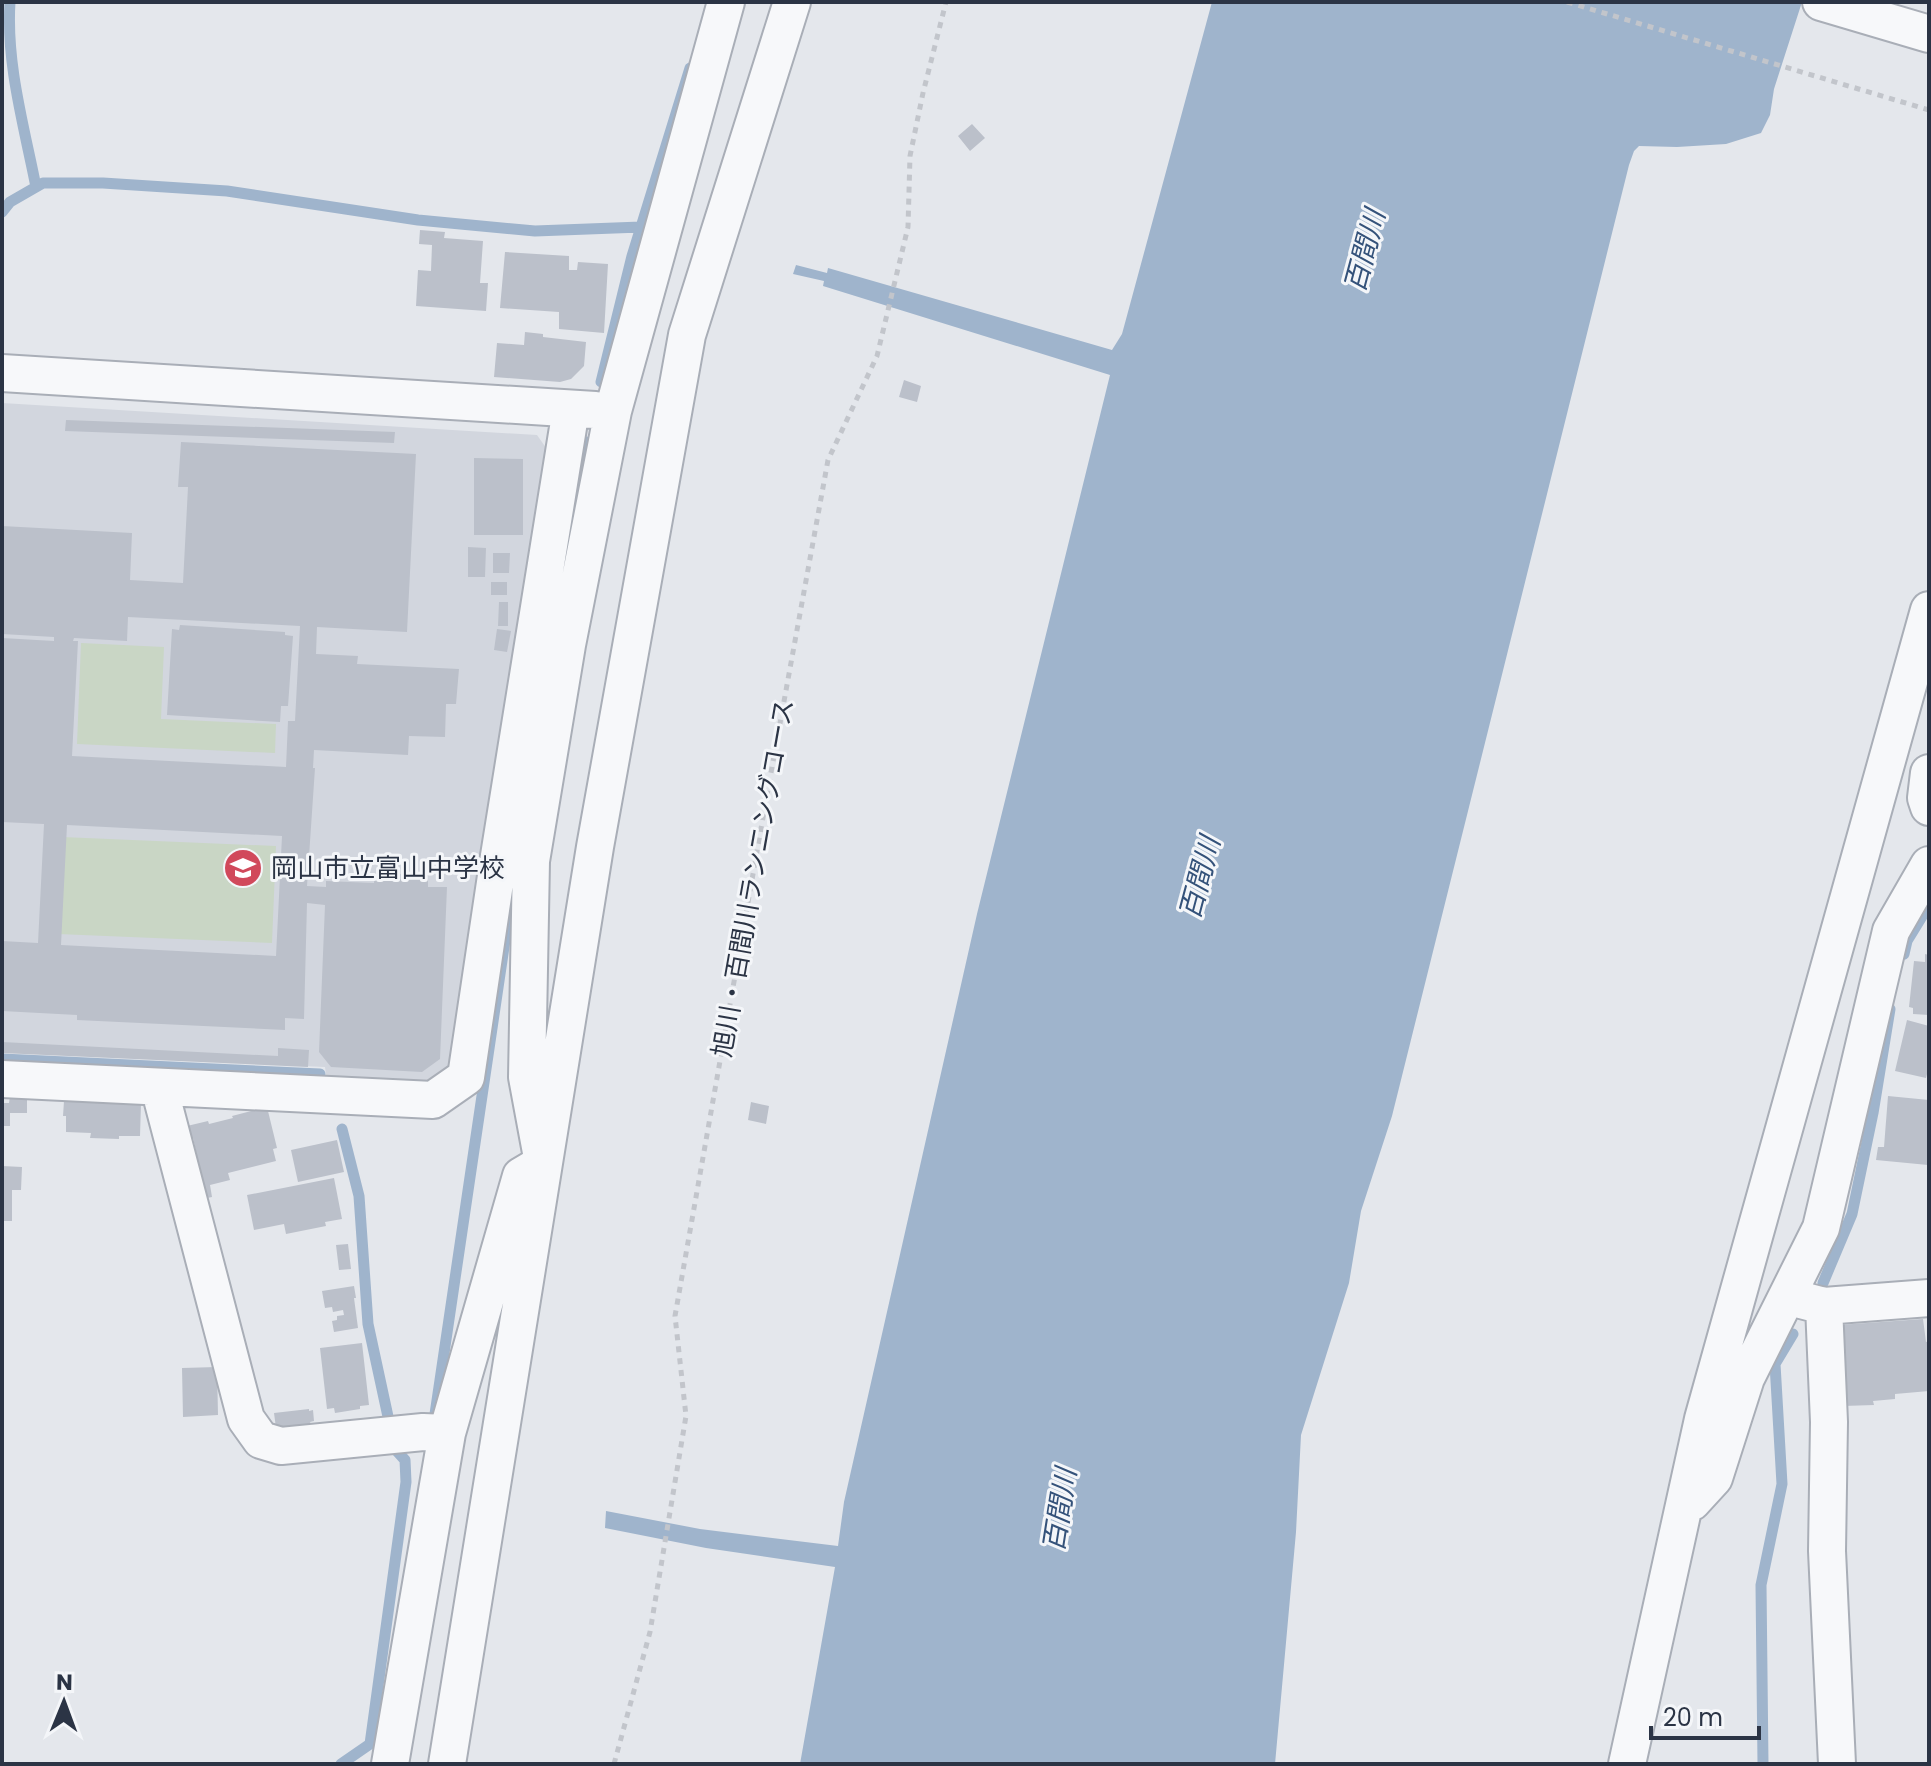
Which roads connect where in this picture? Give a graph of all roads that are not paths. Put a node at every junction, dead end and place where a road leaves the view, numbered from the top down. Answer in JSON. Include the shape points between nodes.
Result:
{"nodes":[{"id":1,"x":726,"y":2,"type":"edge"},
{"id":2,"x":792,"y":2,"type":"edge"},
{"id":3,"x":1821,"y":2,"type":"edge"},
{"id":4,"x":1929,"y":34,"type":"edge"},
{"id":5,"x":2,"y":373,"type":"edge"},
{"id":6,"x":571,"y":409,"type":"junction"},
{"id":7,"x":613,"y":411,"type":"junction"},
{"id":8,"x":1926,"y":632,"type":"edge"},
{"id":9,"x":1929,"y":773,"type":"edge"},
{"id":10,"x":1929,"y":807,"type":"edge"},
{"id":11,"x":515,"y":858,"type":"junction"},
{"id":12,"x":1929,"y":865,"type":"edge"},
{"id":13,"x":2,"y":1079,"type":"edge"},
{"id":14,"x":159,"y":1087,"type":"junction"},
{"id":15,"x":543,"y":1163,"type":"junction"},
{"id":16,"x":1787,"y":1296,"type":"junction"},
{"id":17,"x":1929,"y":1298,"type":"edge"},
{"id":18,"x":1824,"y":1306,"type":"junction"},
{"id":19,"x":447,"y":1433,"type":"junction"},
{"id":20,"x":1681,"y":1514,"type":"junction"},
{"id":21,"x":390,"y":1764,"type":"edge"},
{"id":22,"x":447,"y":1764,"type":"edge"},
{"id":23,"x":1627,"y":1764,"type":"edge"},
{"id":24,"x":1837,"y":1764,"type":"edge"}],
"edges":[{"from":1,"to":7,"type":"street"},
{"from":2,"to":15,"type":"street","via":[[687,335]]},
{"from":3,"to":4,"type":"street"},
{"from":5,"to":6,"type":"street"},
{"from":6,"to":7,"type":"street"},
{"from":6,"to":11,"type":"street"},
{"from":7,"to":11,"type":"street","via":[[567,645]]},
{"from":8,"to":20,"type":"street","via":[[1703,1419]]},
{"from":9,"to":10,"type":"street"},
{"from":11,"to":14,"type":"street","via":[[466,1077],[433,1100]]},
{"from":11,"to":15,"type":"street","via":[[527,1077]]},
{"from":12,"to":16,"type":"street","via":[[1891,931],[1821,1228]]},
{"from":13,"to":14,"type":"street"},
{"from":14,"to":19,"type":"street","via":[[246,1419],[261,1440],[281,1446]]},
{"from":15,"to":19,"type":"street","via":[[521,1176]]},
{"from":15,"to":22,"type":"street"},
{"from":16,"to":18,"type":"street"},
{"from":16,"to":20,"type":"street","via":[[1746,1378],[1714,1478]]},
{"from":17,"to":18,"type":"street"},
{"from":18,"to":24,"type":"street"},
{"from":19,"to":21,"type":"street"},
{"from":20,"to":23,"type":"street"}]}
